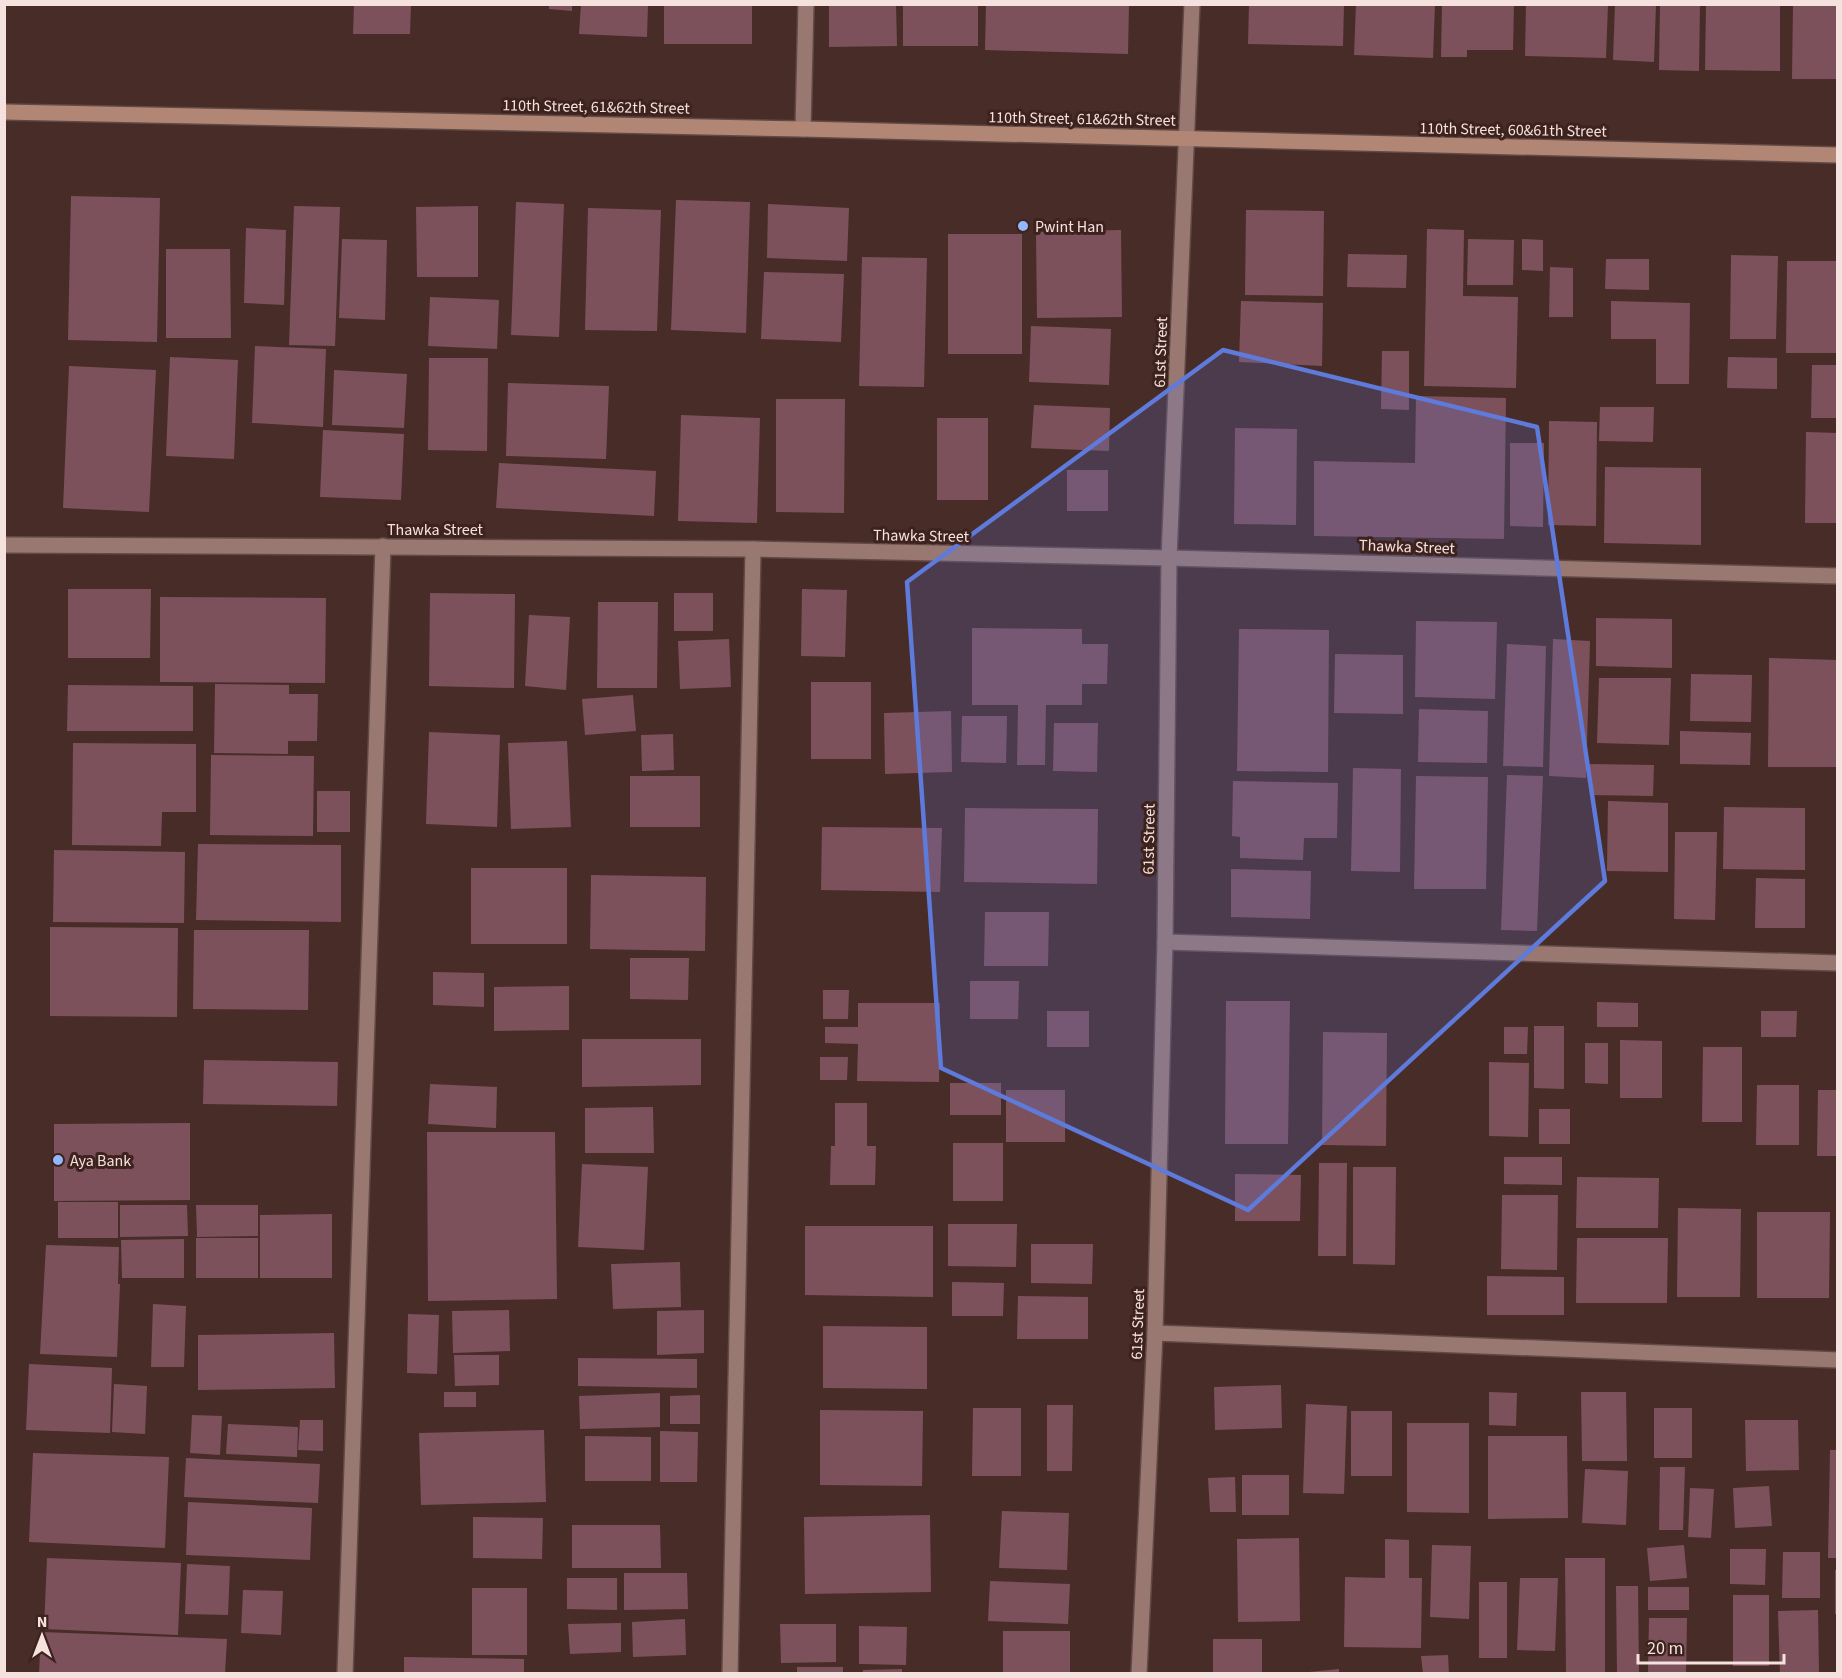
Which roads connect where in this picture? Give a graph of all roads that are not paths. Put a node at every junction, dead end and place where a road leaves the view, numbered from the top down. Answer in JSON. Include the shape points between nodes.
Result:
{"nodes":[{"id":1,"x":806,"y":4,"type":"edge"},
{"id":2,"x":1192,"y":4,"type":"edge"},
{"id":3,"x":4,"y":112,"type":"edge"},
{"id":4,"x":803,"y":129,"type":"junction"},
{"id":5,"x":1187,"y":139,"type":"junction"},
{"id":6,"x":1838,"y":155,"type":"edge"},
{"id":7,"x":4,"y":545,"type":"edge"},
{"id":8,"x":383,"y":546,"type":"junction"},
{"id":9,"x":753,"y":549,"type":"junction"},
{"id":10,"x":1169,"y":558,"type":"junction"},
{"id":11,"x":1838,"y":576,"type":"edge"},
{"id":12,"x":1165,"y":942,"type":"junction"},
{"id":13,"x":1838,"y":963,"type":"edge"},
{"id":14,"x":1155,"y":1333,"type":"junction"},
{"id":15,"x":1838,"y":1360,"type":"edge"},
{"id":16,"x":345,"y":1674,"type":"edge"},
{"id":17,"x":730,"y":1674,"type":"edge"},
{"id":18,"x":1139,"y":1674,"type":"edge"}],
"edges":[{"from":1,"to":4,"type":"street"},
{"from":2,"to":5,"type":"street","name":"61st Street"},
{"from":3,"to":4,"type":"main road","name":"110th Street, 61&62th Street"},
{"from":4,"to":5,"type":"main road","name":"110th Street, 61&62th Street"},
{"from":5,"to":6,"type":"main road","name":"110th Street, 60&61th Street"},
{"from":5,"to":10,"type":"street","name":"61st Street"},
{"from":7,"to":8,"type":"street","name":"Thawka Street"},
{"from":8,"to":9,"type":"street","name":"Thawka Street"},
{"from":8,"to":16,"type":"street"},
{"from":9,"to":10,"type":"street","name":"Thawka Street"},
{"from":9,"to":17,"type":"street"},
{"from":10,"to":11,"type":"street","name":"Thawka Street"},
{"from":10,"to":12,"type":"street","name":"61st Street"},
{"from":12,"to":13,"type":"street"},
{"from":12,"to":14,"type":"street","name":"61st Street"},
{"from":14,"to":15,"type":"street"},
{"from":14,"to":18,"type":"street","name":"61st Street"}]}
